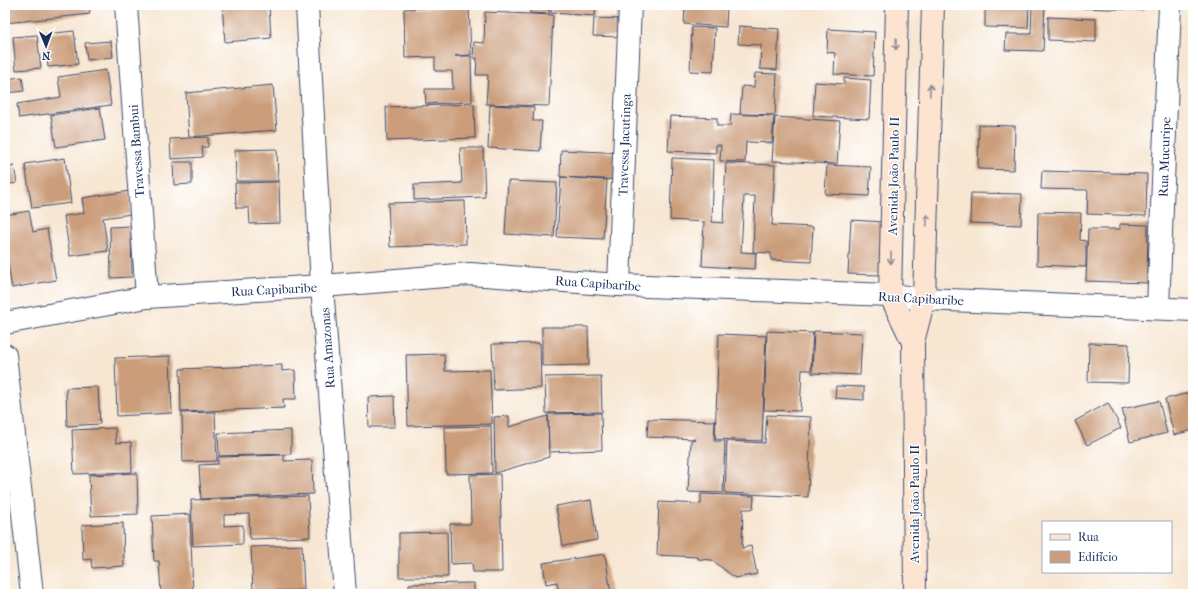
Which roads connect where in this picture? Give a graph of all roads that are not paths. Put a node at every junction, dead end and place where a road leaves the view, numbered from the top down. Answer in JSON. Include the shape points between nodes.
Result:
{"nodes":[{"id":1,"x":126,"y":5,"type":"edge"},
{"id":2,"x":308,"y":5,"type":"edge"},
{"id":3,"x":630,"y":5,"type":"edge"},
{"id":4,"x":897,"y":5,"type":"edge"},
{"id":5,"x":933,"y":5,"type":"edge"},
{"id":6,"x":1170,"y":5,"type":"edge"},
{"id":7,"x":618,"y":285,"type":"junction"},
{"id":8,"x":322,"y":286,"type":"junction"},
{"id":9,"x":147,"y":296,"type":"junction"},
{"id":10,"x":890,"y":296,"type":"junction"},
{"id":11,"x":924,"y":299,"type":"junction"},
{"id":12,"x":1158,"y":308,"type":"junction"},
{"id":13,"x":1193,"y":310,"type":"edge"},
{"id":14,"x":5,"y":324,"type":"edge"},
{"id":15,"x":914,"y":342,"type":"junction"},
{"id":16,"x":5,"y":355,"type":"edge"},
{"id":17,"x":32,"y":594,"type":"edge"},
{"id":18,"x":345,"y":594,"type":"edge"},
{"id":19,"x":915,"y":594,"type":"edge"}],
"edges":[{"from":1,"to":9,"type":"street","name":"Travessa Bambui"},
{"from":2,"to":8,"type":"street","name":"Rua Amazonas"},
{"from":3,"to":7,"type":"street","name":"Travessa Jacutinga"},
{"from":4,"to":10,"type":"main road","name":"Avenida João Paulo II","one_way":true},
{"from":11,"to":5,"type":"main road","name":"Avenida João Paulo II","one_way":true},
{"from":6,"to":12,"type":"street","name":"Rua Mucuripe"},
{"from":7,"to":8,"type":"street","name":"Rua Capibaribe","via":[[470,274]]},
{"from":7,"to":10,"type":"street","name":"Rua Capibaribe"},
{"from":8,"to":9,"type":"street","name":"Rua Capibaribe"},
{"from":8,"to":18,"type":"street","name":"Rua Amazonas"},
{"from":9,"to":14,"type":"street","name":"Rua Capibaribe"},
{"from":10,"to":11,"type":"street","name":"Rua Capibaribe"},
{"from":10,"to":15,"type":"main road","name":"Avenida João Paulo II"},
{"from":11,"to":12,"type":"street","name":"Rua Capibaribe"},
{"from":11,"to":15,"type":"main road","name":"Avenida João Paulo II"},
{"from":12,"to":13,"type":"street","name":"Rua Capibaribe"},
{"from":15,"to":19,"type":"main road","name":"Avenida João Paulo II"},
{"from":16,"to":17,"type":"street"}]}
